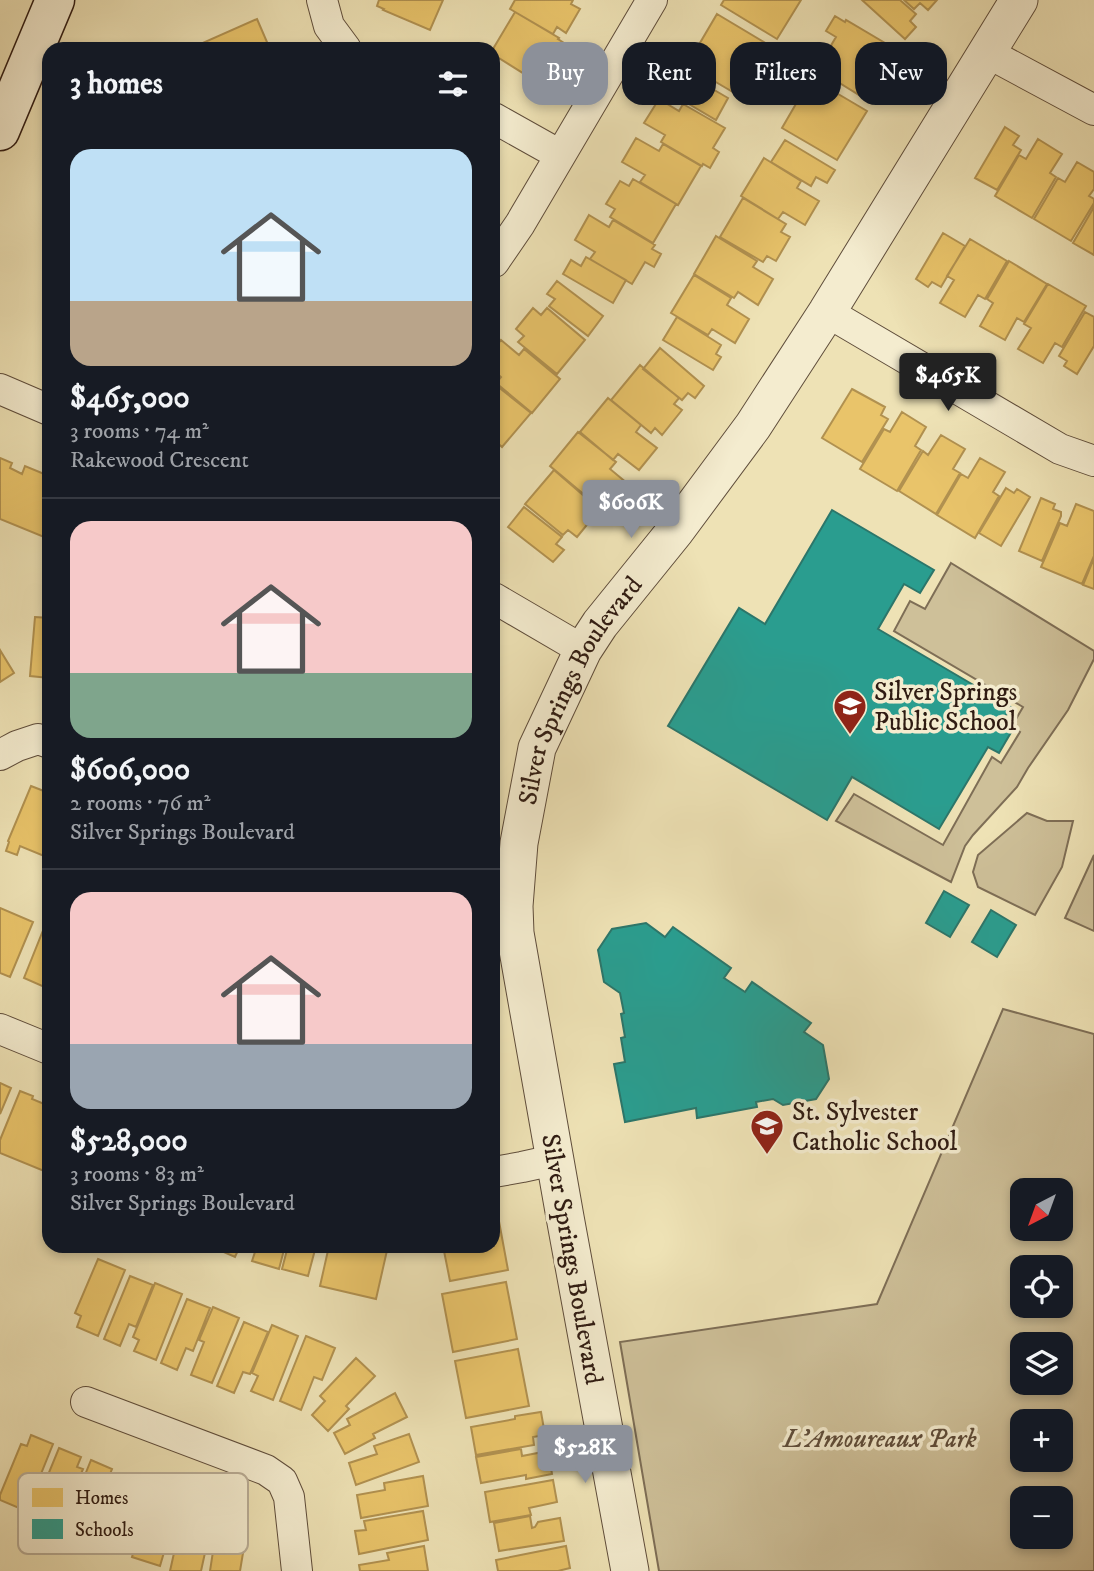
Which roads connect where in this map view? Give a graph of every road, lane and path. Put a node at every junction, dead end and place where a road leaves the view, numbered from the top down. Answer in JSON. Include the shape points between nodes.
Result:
{"nodes":[{"id":1,"x":55,"y":0,"type":"edge"},
{"id":2,"x":322,"y":0,"type":"edge"},
{"id":3,"x":652,"y":0,"type":"edge"},
{"id":4,"x":1018,"y":0,"type":"edge"},
{"id":5,"x":341,"y":42,"type":"edge"},
{"id":6,"x":986,"y":52,"type":"junction"},
{"id":7,"x":1094,"y":110,"type":"edge"},
{"id":8,"x":500,"y":121,"type":"edge"},
{"id":9,"x":0,"y":131,"type":"edge"},
{"id":10,"x":560,"y":155,"type":"junction"},
{"id":11,"x":500,"y":253,"type":"edge"},
{"id":12,"x":827,"y":312,"type":"junction"},
{"id":13,"x":0,"y":388,"type":"edge"},
{"id":14,"x":42,"y":407,"type":"edge"},
{"id":15,"x":1094,"y":461,"type":"edge"},
{"id":16,"x":500,"y":602,"type":"edge"},
{"id":17,"x":583,"y":650,"type":"junction"},
{"id":18,"x":42,"y":741,"type":"edge"},
{"id":19,"x":0,"y":755,"type":"edge"},
{"id":20,"x":504,"y":905,"type":"edge"},
{"id":21,"x":0,"y":1029,"type":"edge"},
{"id":22,"x":42,"y":1046,"type":"edge"},
{"id":23,"x":554,"y":1160,"type":"junction"},
{"id":24,"x":500,"y":1171,"type":"edge"},
{"id":25,"x":86,"y":1402,"type":"dead end"},
{"id":26,"x":297,"y":1571,"type":"edge"},
{"id":27,"x":630,"y":1571,"type":"edge"}],
"edges":[{"from":1,"to":9,"type":"main road"},
{"from":2,"to":5,"type":"street","via":[[329,26]]},
{"from":3,"to":10,"type":"street"},
{"from":4,"to":6,"type":"street","name":"Silver Springs Boulevard"},
{"from":6,"to":7,"type":"street"},
{"from":6,"to":12,"type":"street","name":"Silver Springs Boulevard"},
{"from":8,"to":10,"type":"street"},
{"from":10,"to":11,"type":"street"},
{"from":12,"to":15,"type":"street","via":[[1060,449]]},
{"from":12,"to":17,"type":"street","name":"Silver Springs Boulevard","via":[[747,434]]},
{"from":13,"to":14,"type":"street"},
{"from":16,"to":17,"type":"street"},
{"from":17,"to":20,"type":"street","name":"Silver Springs Boulevard","via":[[537,748]]},
{"from":18,"to":19,"type":"street"},
{"from":20,"to":23,"type":"street","name":"Silver Springs Boulevard","via":[[515,933]]},
{"from":21,"to":22,"type":"street"},
{"from":23,"to":24,"type":"street"},
{"from":23,"to":27,"type":"street","name":"Silver Springs Boulevard"},
{"from":25,"to":26,"type":"street","via":[[266,1470],[282,1481],[289,1496]]}]}
